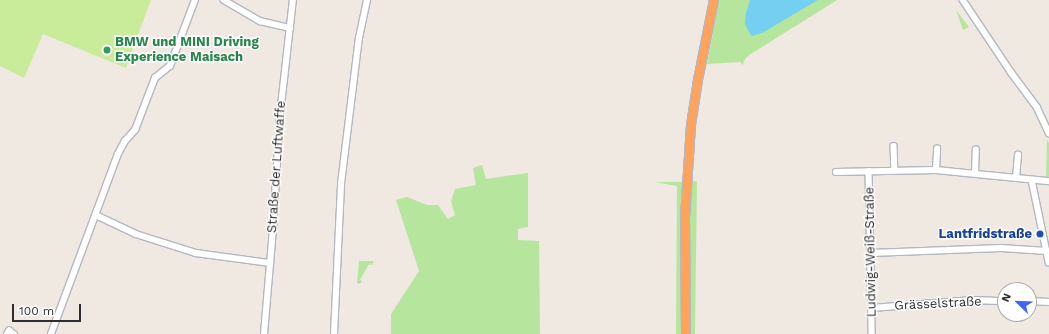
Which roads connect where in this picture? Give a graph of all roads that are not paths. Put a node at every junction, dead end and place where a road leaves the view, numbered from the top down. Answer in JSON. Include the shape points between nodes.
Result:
{"nodes":[{"id":1,"x":195,"y":0,"type":"edge"},
{"id":2,"x":224,"y":0,"type":"edge"},
{"id":3,"x":293,"y":0,"type":"edge"},
{"id":4,"x":367,"y":0,"type":"edge"},
{"id":5,"x":714,"y":0,"type":"edge"},
{"id":6,"x":963,"y":0,"type":"edge"},
{"id":7,"x":290,"y":28,"type":"junction"},
{"id":8,"x":1049,"y":133,"type":"edge"},
{"id":9,"x":894,"y":146,"type":"dead end"},
{"id":10,"x":937,"y":149,"type":"dead end"},
{"id":11,"x":976,"y":150,"type":"dead end"},
{"id":12,"x":1018,"y":156,"type":"dead end"},
{"id":13,"x":895,"y":170,"type":"junction"},
{"id":14,"x":936,"y":170,"type":"junction"},
{"id":15,"x":869,"y":171,"type":"junction"},
{"id":16,"x":836,"y":172,"type":"dead end"},
{"id":17,"x":975,"y":173,"type":"junction"},
{"id":18,"x":1016,"y":178,"type":"junction"},
{"id":19,"x":1032,"y":180,"type":"junction"},
{"id":20,"x":1049,"y":181,"type":"edge"},
{"id":21,"x":96,"y":215,"type":"junction"},
{"id":22,"x":1047,"y":251,"type":"junction"},
{"id":23,"x":871,"y":253,"type":"junction"},
{"id":24,"x":1049,"y":262,"type":"edge"},
{"id":25,"x":270,"y":263,"type":"junction"},
{"id":26,"x":997,"y":301,"type":"edge"},
{"id":27,"x":1037,"y":301,"type":"edge"},
{"id":28,"x":1049,"y":302,"type":"edge"},
{"id":29,"x":872,"y":308,"type":"junction"},
{"id":30,"x":7,"y":334,"type":"edge"},
{"id":31,"x":14,"y":334,"type":"edge"},
{"id":32,"x":51,"y":334,"type":"edge"},
{"id":33,"x":264,"y":334,"type":"edge"},
{"id":34,"x":334,"y":334,"type":"edge"},
{"id":35,"x":686,"y":334,"type":"edge"},
{"id":36,"x":872,"y":334,"type":"edge"}],
"edges":[{"from":1,"to":21,"type":"street","via":[[170,66],[155,78],[135,130],[118,154]]},
{"from":2,"to":7,"type":"street","via":[[260,21]]},
{"from":3,"to":7,"type":"street","name":"Straße der Luftwaffe"},
{"from":4,"to":34,"type":"street","via":[[359,38],[341,184]]},
{"from":5,"to":35,"type":"highway","via":[[698,80],[689,157],[685,218]]},
{"from":6,"to":8,"type":"street","via":[[1036,107]]},
{"from":7,"to":25,"type":"street","name":"Straße der Luftwaffe","via":[[281,108]]},
{"from":9,"to":13,"type":"street"},
{"from":10,"to":14,"type":"street"},
{"from":11,"to":17,"type":"street"},
{"from":12,"to":18,"type":"street"},
{"from":13,"to":14,"type":"street"},
{"from":13,"to":15,"type":"street"},
{"from":14,"to":17,"type":"street"},
{"from":15,"to":16,"type":"street"},
{"from":15,"to":23,"type":"street","name":"Ludwig-Weiß-Straße"},
{"from":17,"to":18,"type":"street"},
{"from":18,"to":19,"type":"street"},
{"from":19,"to":20,"type":"street"},
{"from":19,"to":22,"type":"street"},
{"from":21,"to":25,"type":"street","via":[[136,234],[196,253]]},
{"from":21,"to":32,"type":"street"},
{"from":22,"to":23,"type":"street","via":[[1001,248]]},
{"from":22,"to":24,"type":"street"},
{"from":23,"to":29,"type":"street","name":"Ludwig-Weiß-Straße"},
{"from":25,"to":33,"type":"street","name":"Straße der Luftwaffe"},
{"from":26,"to":29,"type":"street","name":"Grässelstraße","via":[[973,300]]},
{"from":27,"to":28,"type":"street"},
{"from":29,"to":36,"type":"street","name":"Ludwig-Weiß-Straße"},
{"from":30,"to":31,"type":"street","via":[[9,331]]}]}
